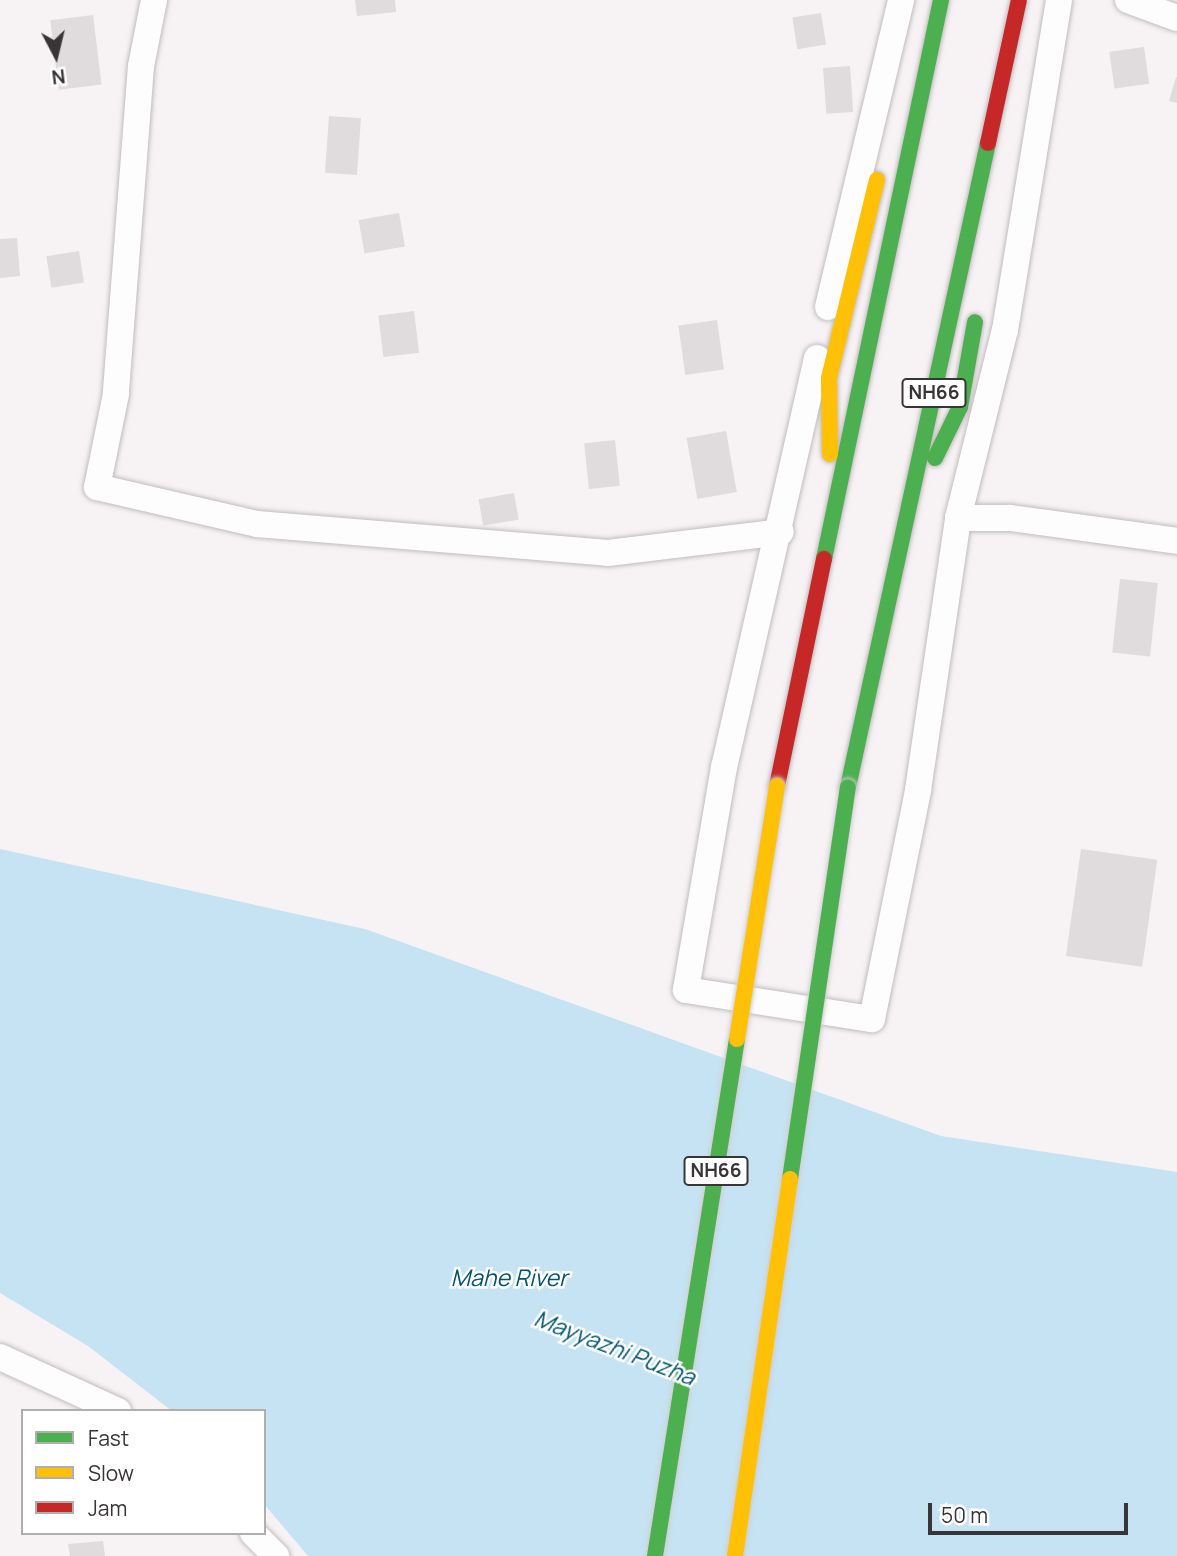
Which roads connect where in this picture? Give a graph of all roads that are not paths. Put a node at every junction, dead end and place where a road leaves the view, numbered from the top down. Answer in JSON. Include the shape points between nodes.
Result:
{"nodes":[{"id":1,"x":154,"y":0,"type":"edge"},
{"id":2,"x":901,"y":0,"type":"edge"},
{"id":3,"x":941,"y":0,"type":"edge"},
{"id":4,"x":1018,"y":0,"type":"edge"},
{"id":5,"x":1043,"y":0,"type":"edge"},
{"id":6,"x":1059,"y":0,"type":"edge"},
{"id":7,"x":1128,"y":0,"type":"edge"},
{"id":8,"x":1177,"y":18,"type":"edge"},
{"id":9,"x":895,"y":108,"type":"dead end"},
{"id":10,"x":1006,"y":152,"type":"dead end"},
{"id":11,"x":979,"y":299,"type":"dead end"},
{"id":12,"x":958,"y":518,"type":"junction"},
{"id":13,"x":906,"y":519,"type":"junction"},
{"id":14,"x":831,"y":526,"type":"junction"},
{"id":15,"x":781,"y":532,"type":"junction"},
{"id":16,"x":1177,"y":541,"type":"edge"},
{"id":17,"x":0,"y":1356,"type":"edge"},
{"id":18,"x":114,"y":1409,"type":"edge"},
{"id":19,"x":255,"y":1535,"type":"edge"},
{"id":20,"x":276,"y":1556,"type":"edge"},
{"id":21,"x":655,"y":1556,"type":"edge"},
{"id":22,"x":735,"y":1556,"type":"edge"}],
"edges":[{"from":1,"to":15,"type":"street","via":[[141,66],[116,394],[97,486],[154,505],[257,524],[608,553]]},
{"from":2,"to":15,"type":"street"},
{"from":3,"to":14,"type":"highway","number":"NH66"},
{"from":4,"to":13,"type":"highway","number":"NH66"},
{"from":5,"to":10,"type":"highway","via":[[1030,17]]},
{"from":6,"to":12,"type":"street","via":[[1004,330]]},
{"from":7,"to":8,"type":"street"},
{"from":9,"to":14,"type":"highway","via":[[829,378]]},
{"from":11,"to":13,"type":"highway","via":[[960,407]]},
{"from":12,"to":15,"type":"street","via":[[918,790],[872,1019],[686,990],[724,767]]},
{"from":12,"to":16,"type":"street","via":[[1010,518]]},
{"from":13,"to":22,"type":"highway","number":"NH66","bridge":true,"via":[[848,787]]},
{"from":14,"to":21,"type":"highway","number":"NH66","bridge":true,"via":[[777,786]]},
{"from":17,"to":18,"type":"street"},
{"from":19,"to":20,"type":"street"}]}
